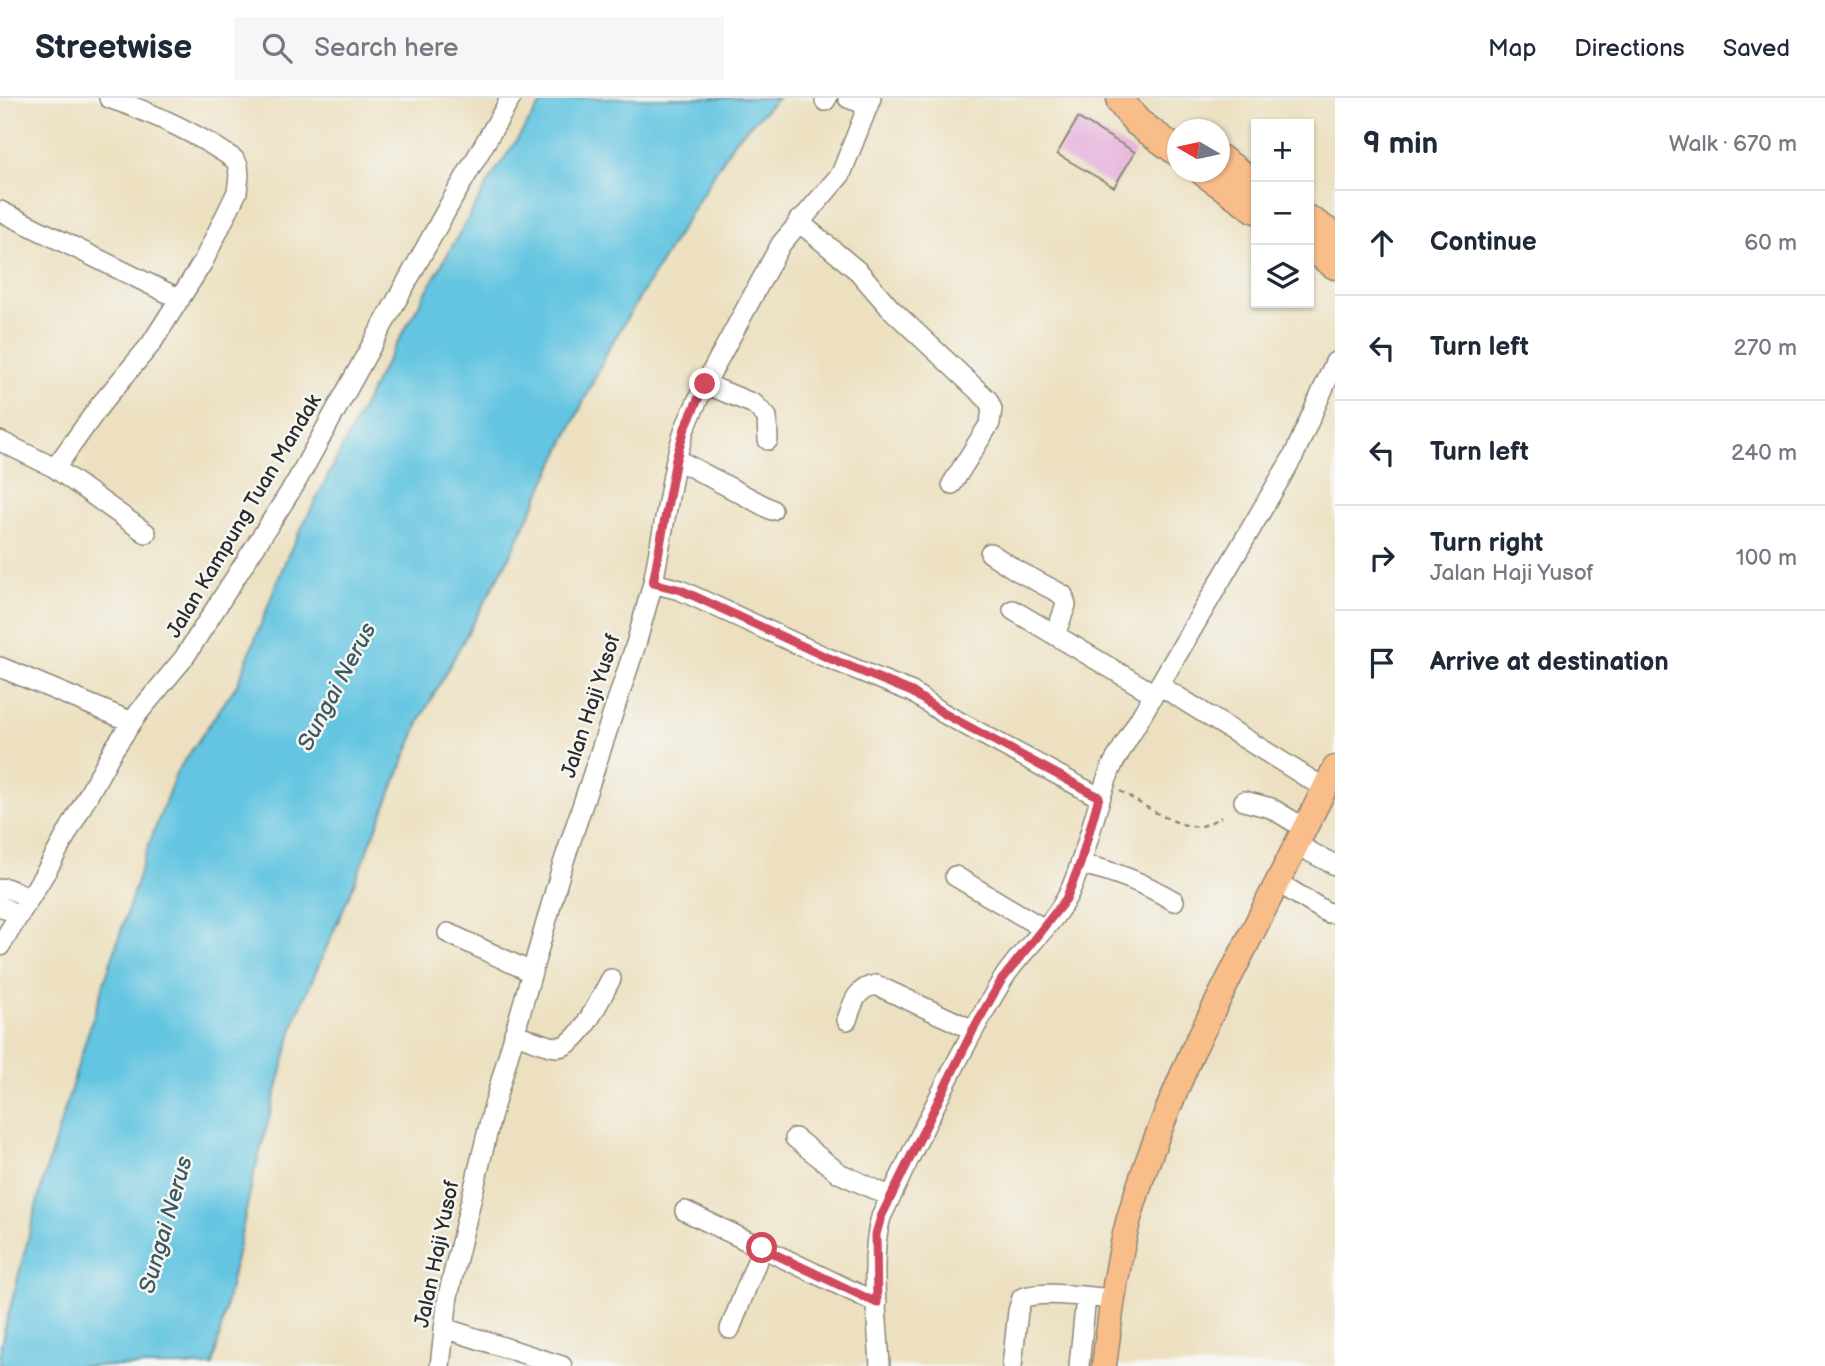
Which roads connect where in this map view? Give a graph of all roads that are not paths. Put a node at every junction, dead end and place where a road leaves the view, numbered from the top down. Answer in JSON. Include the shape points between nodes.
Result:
{"nodes":[{"id":1,"x":110,"y":98,"type":"edge"},
{"id":2,"x":511,"y":98,"type":"edge"},
{"id":3,"x":848,"y":98,"type":"edge"},
{"id":4,"x":1118,"y":100,"type":"edge"},
{"id":5,"x":870,"y":102,"type":"edge"},
{"id":6,"x":1167,"y":124,"type":"edge"},
{"id":7,"x":1167,"y":144,"type":"edge"},
{"id":8,"x":1230,"y":166,"type":"edge"},
{"id":9,"x":1218,"y":182,"type":"edge"},
{"id":10,"x":1252,"y":182,"type":"edge"},
{"id":11,"x":1251,"y":205,"type":"edge"},
{"id":12,"x":0,"y":211,"type":"edge"},
{"id":13,"x":798,"y":222,"type":"junction"},
{"id":14,"x":1314,"y":223,"type":"edge"},
{"id":15,"x":1335,"y":237,"type":"edge"},
{"id":16,"x":1314,"y":250,"type":"edge"},
{"id":17,"x":1335,"y":265,"type":"edge"},
{"id":18,"x":180,"y":299,"type":"junction"},
{"id":19,"x":1335,"y":362,"type":"edge"},
{"id":20,"x":705,"y":384,"type":"junction"},
{"id":21,"x":0,"y":440,"type":"edge"},
{"id":22,"x":768,"y":440,"type":"dead end"},
{"id":23,"x":676,"y":459,"type":"junction"},
{"id":24,"x":55,"y":468,"type":"junction"},
{"id":25,"x":953,"y":484,"type":"dead end"},
{"id":26,"x":772,"y":510,"type":"dead end"},
{"id":27,"x":146,"y":533,"type":"dead end"},
{"id":28,"x":990,"y":553,"type":"dead end"},
{"id":29,"x":653,"y":583,"type":"junction"},
{"id":30,"x":1013,"y":610,"type":"dead end"},
{"id":31,"x":1055,"y":635,"type":"junction"},
{"id":32,"x":0,"y":667,"type":"edge"},
{"id":33,"x":1156,"y":690,"type":"junction"},
{"id":34,"x":132,"y":722,"type":"junction"},
{"id":35,"x":1330,"y":778,"type":"edge"},
{"id":36,"x":1102,"y":790,"type":"junction"},
{"id":37,"x":1244,"y":801,"type":"dead end"},
{"id":38,"x":1300,"y":836,"type":"junction"},
{"id":39,"x":1080,"y":864,"type":"junction"},
{"id":40,"x":1335,"y":864,"type":"edge"},
{"id":41,"x":955,"y":876,"type":"dead end"},
{"id":42,"x":1277,"y":882,"type":"junction"},
{"id":43,"x":0,"y":890,"type":"edge"},
{"id":44,"x":29,"y":897,"type":"junction"},
{"id":45,"x":1174,"y":901,"type":"dead end"},
{"id":46,"x":0,"y":906,"type":"edge"},
{"id":47,"x":1335,"y":913,"type":"edge"},
{"id":48,"x":18,"y":915,"type":"junction"},
{"id":49,"x":1044,"y":929,"type":"junction"},
{"id":50,"x":448,"y":933,"type":"dead end"},
{"id":51,"x":0,"y":946,"type":"edge"},
{"id":52,"x":531,"y":972,"type":"junction"},
{"id":53,"x":611,"y":979,"type":"dead end"},
{"id":54,"x":847,"y":1020,"type":"dead end"},
{"id":55,"x":973,"y":1030,"type":"junction"},
{"id":56,"x":514,"y":1033,"type":"junction"},
{"id":57,"x":795,"y":1138,"type":"dead end"},
{"id":58,"x":891,"y":1197,"type":"junction"},
{"id":59,"x":685,"y":1210,"type":"dead end"},
{"id":60,"x":762,"y":1248,"type":"junction"},
{"id":61,"x":1086,"y":1297,"type":"junction"},
{"id":62,"x":1112,"y":1299,"type":"junction"},
{"id":63,"x":877,"y":1303,"type":"junction"},
{"id":64,"x":444,"y":1328,"type":"junction"},
{"id":65,"x":730,"y":1329,"type":"dead end"},
{"id":66,"x":440,"y":1366,"type":"edge"},
{"id":67,"x":562,"y":1366,"type":"edge"},
{"id":68,"x":880,"y":1366,"type":"edge"},
{"id":69,"x":1012,"y":1366,"type":"edge"},
{"id":70,"x":1079,"y":1366,"type":"edge"},
{"id":71,"x":1104,"y":1366,"type":"edge"}],
"edges":[{"from":1,"to":18,"type":"street","via":[[182,129],[238,164],[237,192]]},
{"from":2,"to":34,"type":"street","name":"Jalan Kampung Tuan Mandak","via":[[295,484],[184,658]]},
{"from":3,"to":5,"type":"street"},
{"from":4,"to":6,"type":"highway"},
{"from":4,"to":7,"type":"highway"},
{"from":5,"to":13,"type":"street","name":"Jalan Haji Yusof","via":[[841,174]]},
{"from":8,"to":10,"type":"highway"},
{"from":9,"to":11,"type":"highway"},
{"from":12,"to":18,"type":"street"},
{"from":13,"to":20,"type":"street","name":"Jalan Haji Yusof","via":[[781,244]]},
{"from":13,"to":25,"type":"street","via":[[859,272],[890,308],[988,400],[990,424]]},
{"from":14,"to":15,"type":"highway"},
{"from":16,"to":17,"type":"highway"},
{"from":18,"to":24,"type":"street"},
{"from":19,"to":33,"type":"street","via":[[1294,455]]},
{"from":20,"to":22,"type":"street","via":[[754,404],[767,417]]},
{"from":20,"to":23,"type":"street","name":"Jalan Haji Yusof"},
{"from":21,"to":24,"type":"street"},
{"from":23,"to":26,"type":"street"},
{"from":23,"to":29,"type":"street","name":"Jalan Haji Yusof"},
{"from":24,"to":27,"type":"street"},
{"from":28,"to":31,"type":"street","via":[[1063,594],[1066,605]]},
{"from":29,"to":36,"type":"street","via":[[681,590],[912,692],[943,713]]},
{"from":29,"to":52,"type":"street","name":"Jalan Haji Yusof"},
{"from":30,"to":31,"type":"street"},
{"from":31,"to":33,"type":"street"},
{"from":32,"to":34,"type":"street"},
{"from":33,"to":35,"type":"street"},
{"from":33,"to":36,"type":"street"},
{"from":34,"to":44,"type":"street","name":"Jalan Kampung Tuan Mandak"},
{"from":35,"to":38,"type":"main road"},
{"from":36,"to":39,"type":"street"},
{"from":37,"to":38,"type":"street","via":[[1271,808]]},
{"from":38,"to":40,"type":"street"},
{"from":38,"to":42,"type":"main road"},
{"from":39,"to":45,"type":"street","via":[[1111,871]]},
{"from":39,"to":49,"type":"street","via":[[1066,899]]},
{"from":41,"to":49,"type":"street"},
{"from":42,"to":47,"type":"street","via":[[1328,914]]},
{"from":42,"to":62,"type":"main road","via":[[1174,1094],[1135,1198]]},
{"from":43,"to":44,"type":"street"},
{"from":44,"to":48,"type":"street","name":"Jalan Kampung Tuan Mandak"},
{"from":46,"to":48,"type":"street"},
{"from":48,"to":51,"type":"street","name":"Jalan Kampung Tuan Mandak"},
{"from":49,"to":55,"type":"street","via":[[1001,981]]},
{"from":50,"to":52,"type":"street"},
{"from":52,"to":56,"type":"street","name":"Jalan Haji Yusof"},
{"from":53,"to":56,"type":"street","via":[[581,1032],[570,1042],[558,1047]]},
{"from":54,"to":55,"type":"street","via":[[859,991],[876,985]]},
{"from":55,"to":58,"type":"street"},
{"from":56,"to":64,"type":"street","name":"Jalan Haji Yusof"},
{"from":57,"to":58,"type":"street","via":[[839,1173]]},
{"from":58,"to":63,"type":"street","via":[[876,1234]]},
{"from":59,"to":60,"type":"street"},
{"from":60,"to":63,"type":"street"},
{"from":60,"to":65,"type":"street"},
{"from":61,"to":62,"type":"street"},
{"from":61,"to":69,"type":"street","via":[[1022,1298]]},
{"from":61,"to":70,"type":"street"},
{"from":62,"to":71,"type":"main road"},
{"from":63,"to":68,"type":"street"},
{"from":64,"to":66,"type":"street","name":"Jalan Haji Yusof"},
{"from":64,"to":67,"type":"street"}]}
